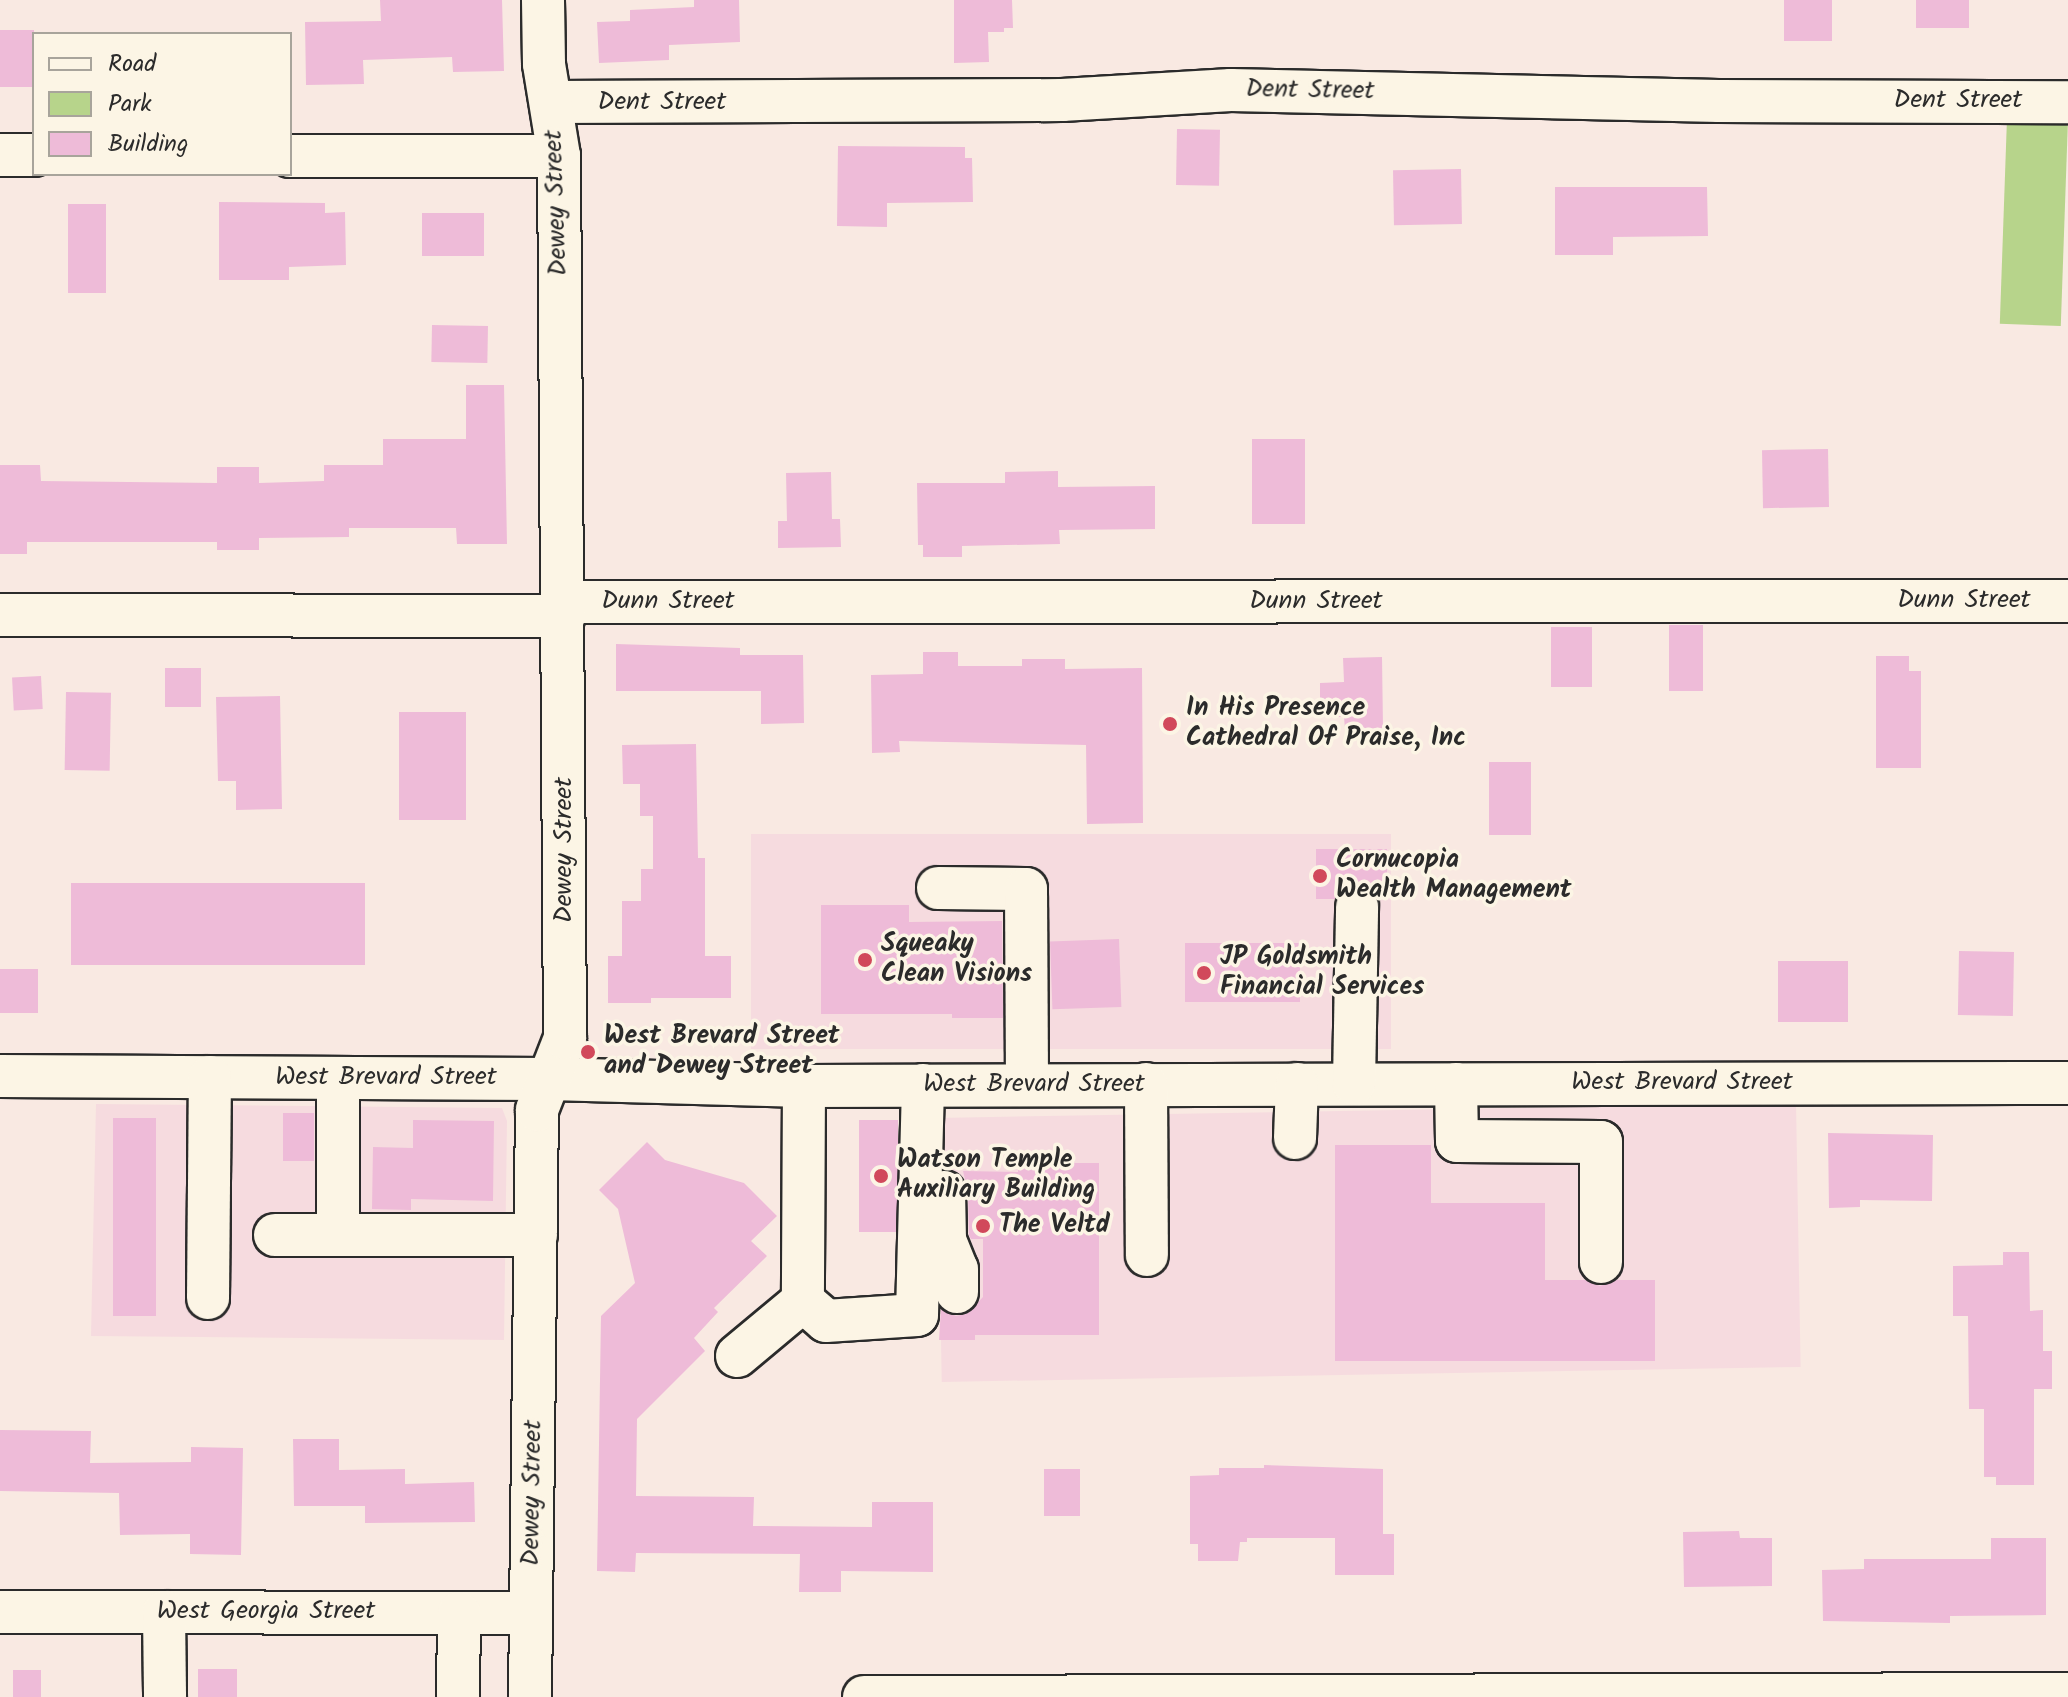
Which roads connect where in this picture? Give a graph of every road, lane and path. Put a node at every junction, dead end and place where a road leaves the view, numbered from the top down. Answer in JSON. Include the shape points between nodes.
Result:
{"nodes":[{"id":1,"x":543,"y":0,"type":"edge"},
{"id":2,"x":552,"y":102,"type":"junction"},
{"id":3,"x":2068,"y":102,"type":"edge"},
{"id":4,"x":0,"y":155,"type":"edge"},
{"id":5,"x":32,"y":155,"type":"edge"},
{"id":6,"x":292,"y":156,"type":"edge"},
{"id":7,"x":559,"y":156,"type":"junction"},
{"id":8,"x":2068,"y":601,"type":"edge"},
{"id":9,"x":564,"y":609,"type":"junction"},
{"id":10,"x":0,"y":615,"type":"edge"},
{"id":11,"x":938,"y":888,"type":"dead end"},
{"id":12,"x":1357,"y":907,"type":"dead end"},
{"id":13,"x":0,"y":1076,"type":"edge"},
{"id":14,"x":210,"y":1077,"type":"junction"},
{"id":15,"x":338,"y":1078,"type":"junction"},
{"id":16,"x":550,"y":1079,"type":"junction"},
{"id":17,"x":1586,"y":1083,"type":"junction"},
{"id":18,"x":2068,"y":1083,"type":"edge"},
{"id":19,"x":1027,"y":1084,"type":"junction"},
{"id":20,"x":1146,"y":1084,"type":"junction"},
{"id":21,"x":1297,"y":1084,"type":"junction"},
{"id":22,"x":1354,"y":1084,"type":"junction"},
{"id":23,"x":1456,"y":1084,"type":"junction"},
{"id":24,"x":940,"y":1085,"type":"junction"},
{"id":25,"x":804,"y":1086,"type":"junction"},
{"id":26,"x":1295,"y":1138,"type":"dead end"},
{"id":27,"x":1585,"y":1142,"type":"junction"},
{"id":28,"x":275,"y":1235,"type":"dead end"},
{"id":29,"x":338,"y":1235,"type":"junction"},
{"id":30,"x":536,"y":1235,"type":"junction"},
{"id":31,"x":1147,"y":1255,"type":"dead end"},
{"id":32,"x":1601,"y":1262,"type":"dead end"},
{"id":33,"x":957,"y":1292,"type":"dead end"},
{"id":34,"x":208,"y":1298,"type":"dead end"},
{"id":35,"x":803,"y":1301,"type":"junction"},
{"id":36,"x":737,"y":1356,"type":"dead end"},
{"id":37,"x":0,"y":1612,"type":"edge"},
{"id":38,"x":164,"y":1612,"type":"junction"},
{"id":39,"x":459,"y":1613,"type":"junction"},
{"id":40,"x":531,"y":1613,"type":"junction"},
{"id":41,"x":2068,"y":1694,"type":"edge"},
{"id":42,"x":165,"y":1697,"type":"edge"},
{"id":43,"x":458,"y":1697,"type":"edge"},
{"id":44,"x":530,"y":1697,"type":"edge"},
{"id":45,"x":864,"y":1697,"type":"edge"},
{"id":46,"x":980,"y":1697,"type":"edge"}],
"edges":[{"from":1,"to":2,"type":"street","name":"Dewey Street","via":[[544,64]]},
{"from":2,"to":3,"type":"street","name":"Dent Street","via":[[1062,100],[1231,90],[1719,101]]},
{"from":2,"to":7,"type":"street","name":"Dewey Street"},
{"from":4,"to":5,"type":"street"},
{"from":6,"to":7,"type":"street"},
{"from":7,"to":9,"type":"street","name":"Dewey Street"},
{"from":8,"to":9,"type":"street","name":"Dunn Street"},
{"from":9,"to":10,"type":"street","name":"Dunn Street"},
{"from":9,"to":16,"type":"street","name":"Dewey Street","via":[[565,1038]]},
{"from":11,"to":19,"type":"street","via":[[1026,889]]},
{"from":12,"to":22,"type":"street"},
{"from":13,"to":14,"type":"street","name":"West Brevard Street"},
{"from":14,"to":15,"type":"street","name":"West Brevard Street"},
{"from":14,"to":34,"type":"street"},
{"from":15,"to":16,"type":"street","name":"West Brevard Street"},
{"from":15,"to":29,"type":"street"},
{"from":16,"to":25,"type":"street","name":"West Brevard Street"},
{"from":16,"to":30,"type":"street","name":"Dewey Street","via":[[537,1110]]},
{"from":17,"to":18,"type":"street","name":"West Brevard Street"},
{"from":17,"to":23,"type":"street","name":"West Brevard Street"},
{"from":17,"to":27,"type":"street"},
{"from":19,"to":20,"type":"street","name":"West Brevard Street"},
{"from":19,"to":24,"type":"street","name":"West Brevard Street"},
{"from":20,"to":21,"type":"street","name":"West Brevard Street"},
{"from":20,"to":31,"type":"street"},
{"from":21,"to":22,"type":"street","name":"West Brevard Street"},
{"from":21,"to":26,"type":"street"},
{"from":22,"to":23,"type":"street","name":"West Brevard Street"},
{"from":23,"to":27,"type":"street","via":[[1457,1141]]},
{"from":24,"to":25,"type":"street","name":"West Brevard Street"},
{"from":24,"to":33,"type":"street","via":[[945,1240],[957,1269]]},
{"from":24,"to":35,"type":"street","via":[[917,1315],[826,1321]]},
{"from":25,"to":35,"type":"street"},
{"from":27,"to":32,"type":"street","via":[[1601,1142]]},
{"from":28,"to":29,"type":"street"},
{"from":29,"to":30,"type":"street"},
{"from":30,"to":40,"type":"street","name":"Dewey Street"},
{"from":35,"to":36,"type":"street"},
{"from":37,"to":38,"type":"street","name":"West Georgia Street"},
{"from":38,"to":39,"type":"street","name":"West Georgia Street"},
{"from":38,"to":42,"type":"street"},
{"from":39,"to":40,"type":"street","name":"West Georgia Street"},
{"from":39,"to":43,"type":"street"},
{"from":40,"to":44,"type":"street","name":"Dewey Street"},
{"from":41,"to":46,"type":"street"},
{"from":45,"to":46,"type":"street"}]}
